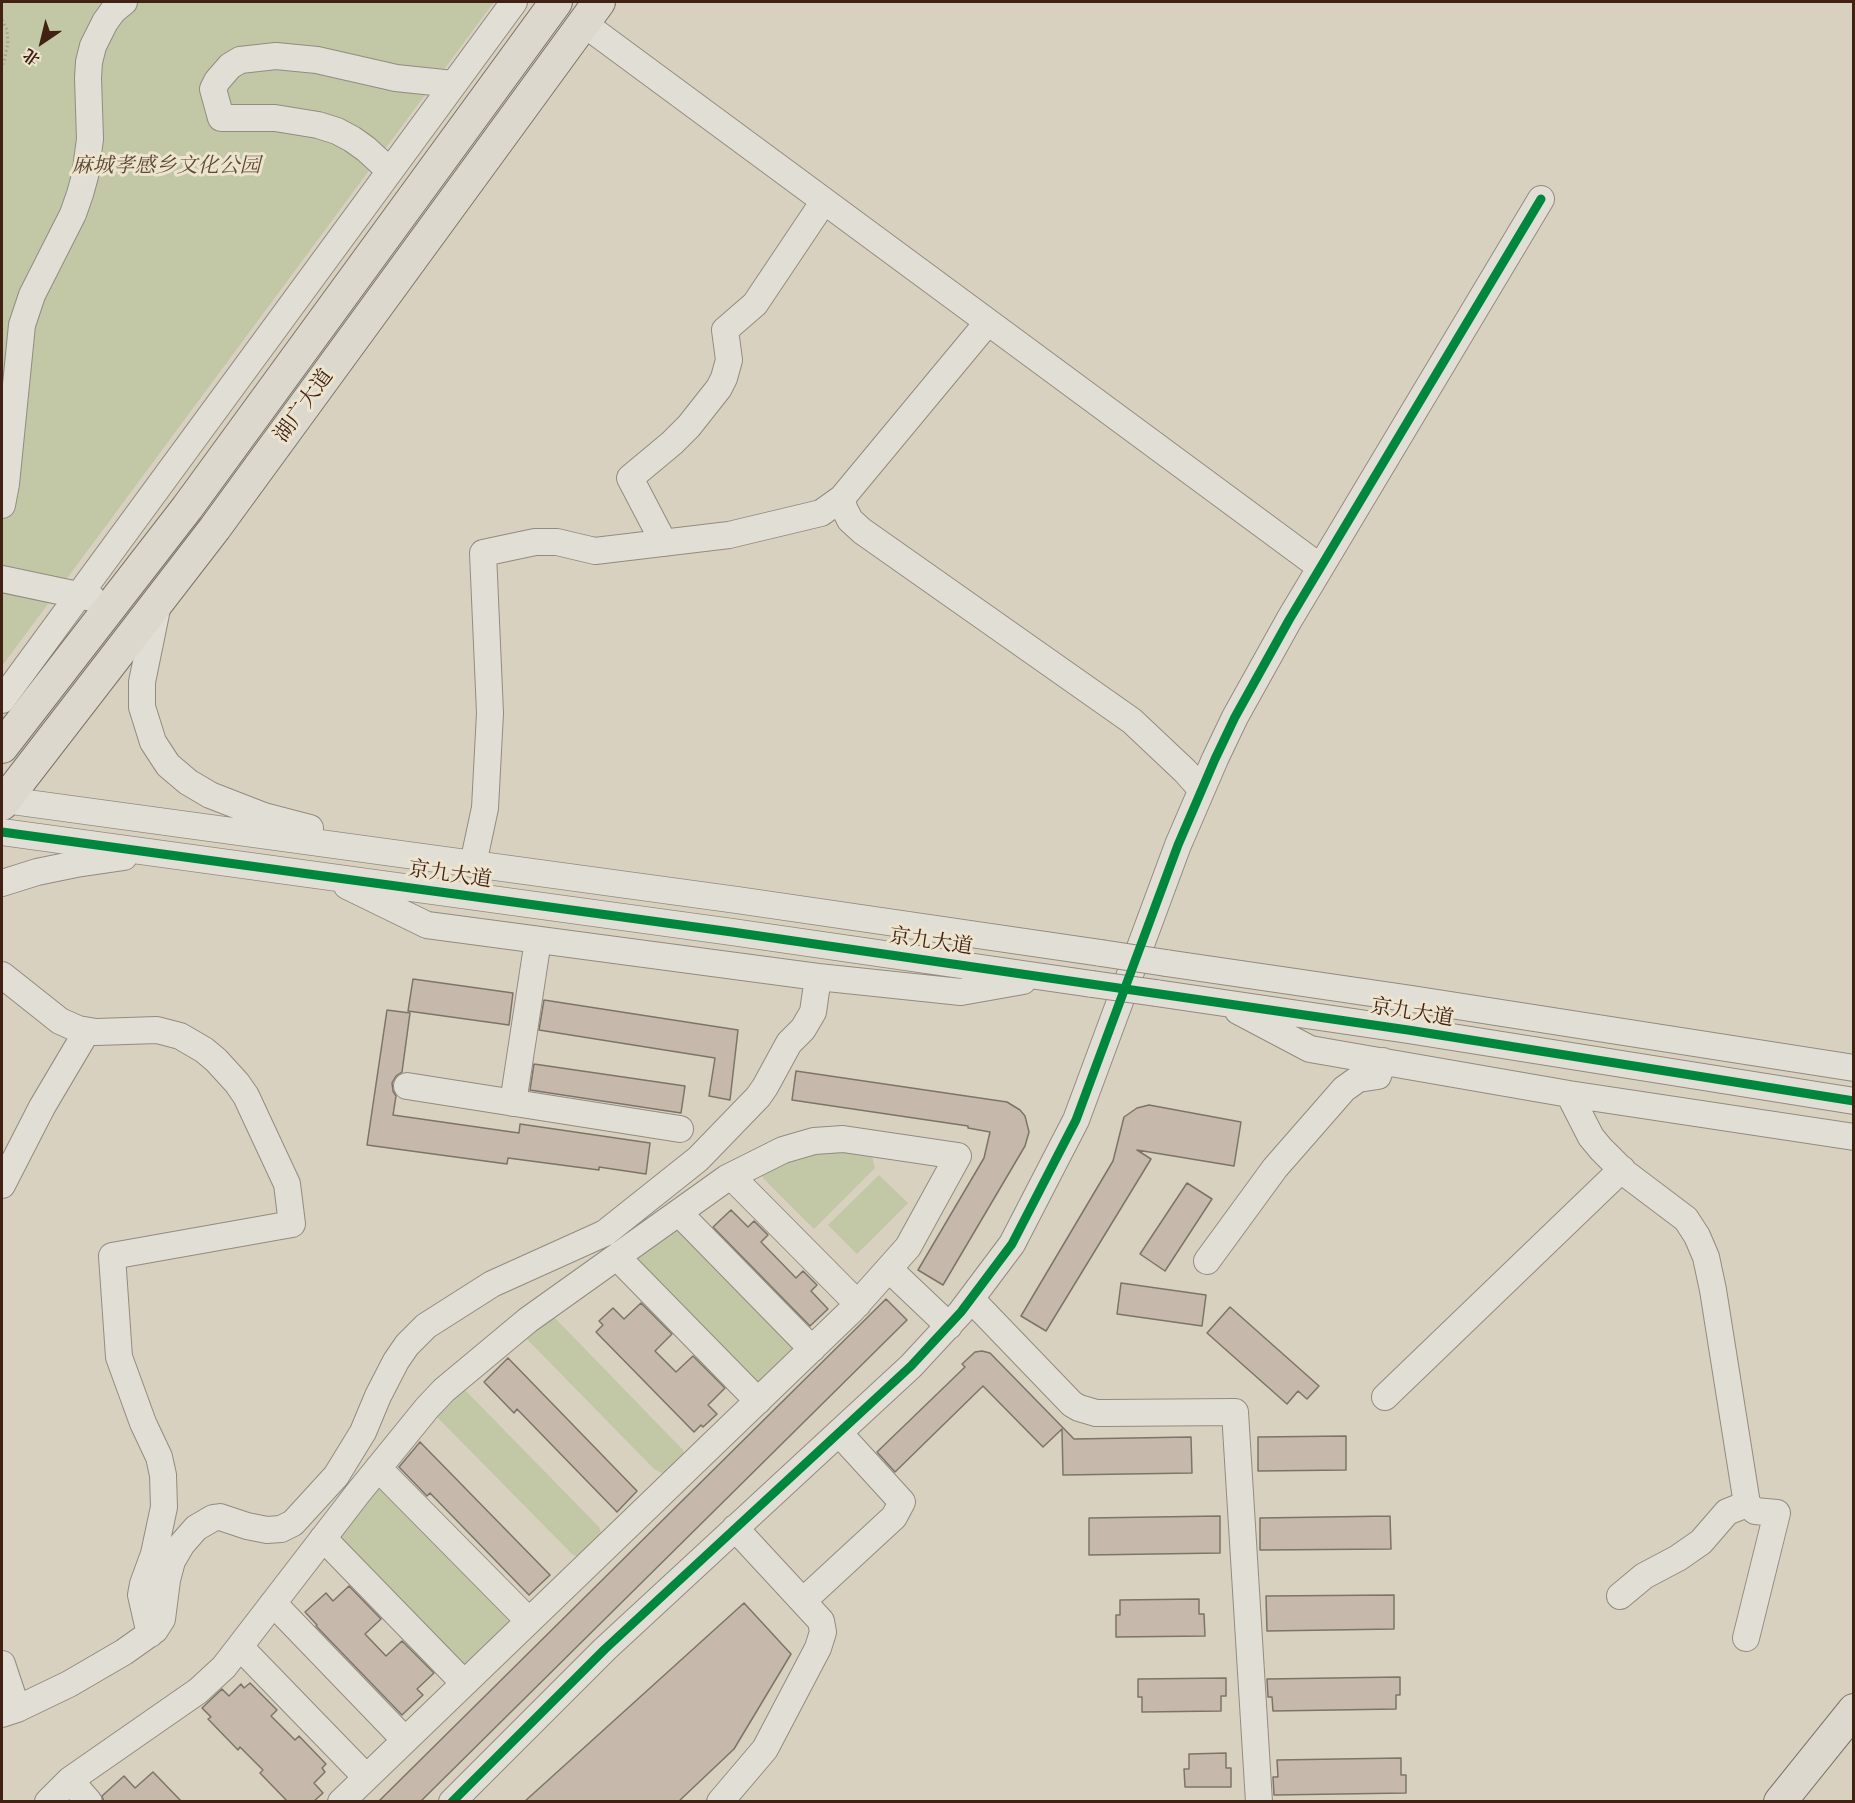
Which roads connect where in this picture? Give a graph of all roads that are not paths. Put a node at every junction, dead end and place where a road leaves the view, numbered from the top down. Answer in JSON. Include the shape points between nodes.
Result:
{"nodes":[{"id":1,"x":124,"y":2,"type":"edge"},
{"id":2,"x":514,"y":2,"type":"edge"},
{"id":3,"x":556,"y":2,"type":"edge"},
{"id":4,"x":591,"y":12,"type":"edge"},
{"id":5,"x":453,"y":84,"type":"junction"},
{"id":6,"x":390,"y":171,"type":"junction"},
{"id":7,"x":1541,"y":199,"type":"dead end"},
{"id":8,"x":824,"y":201,"type":"junction"},
{"id":9,"x":988,"y":322,"type":"junction"},
{"id":10,"x":842,"y":498,"type":"junction"},
{"id":11,"x":2,"y":505,"type":"edge"},
{"id":12,"x":664,"y":543,"type":"junction"},
{"id":13,"x":1320,"y":567,"type":"junction"},
{"id":14,"x":2,"y":579,"type":"edge"},
{"id":15,"x":79,"y":595,"type":"junction"},
{"id":16,"x":159,"y":600,"type":"junction"},
{"id":17,"x":114,"y":603,"type":"junction"},
{"id":18,"x":2,"y":700,"type":"edge"},
{"id":19,"x":2,"y":747,"type":"edge"},
{"id":20,"x":1201,"y":789,"type":"junction"},
{"id":21,"x":3,"y":802,"type":"edge"},
{"id":22,"x":2,"y":832,"type":"edge"},
{"id":23,"x":167,"y":854,"type":"junction"},
{"id":24,"x":421,"y":857,"type":"junction"},
{"id":25,"x":473,"y":864,"type":"junction"},
{"id":26,"x":328,"y":877,"type":"junction"},
{"id":27,"x":2,"y":883,"type":"edge"},
{"id":28,"x":538,"y":940,"type":"junction"},
{"id":29,"x":2,"y":975,"type":"edge"},
{"id":30,"x":818,"y":977,"type":"junction"},
{"id":31,"x":1045,"y":977,"type":"junction"},
{"id":32,"x":1222,"y":1003,"type":"junction"},
{"id":33,"x":87,"y":1031,"type":"junction"},
{"id":34,"x":1383,"y":1062,"type":"junction"},
{"id":35,"x":1854,"y":1068,"type":"edge"},
{"id":36,"x":407,"y":1086,"type":"dead end"},
{"id":37,"x":1569,"y":1094,"type":"junction"},
{"id":38,"x":1854,"y":1101,"type":"edge"},
{"id":39,"x":513,"y":1103,"type":"junction"},
{"id":40,"x":680,"y":1129,"type":"dead end"},
{"id":41,"x":1854,"y":1137,"type":"edge"},
{"id":42,"x":1622,"y":1169,"type":"junction"},
{"id":43,"x":731,"y":1176,"type":"junction"},
{"id":44,"x":2,"y":1185,"type":"edge"},
{"id":45,"x":679,"y":1213,"type":"junction"},
{"id":46,"x":617,"y":1257,"type":"junction"},
{"id":47,"x":1207,"y":1261,"type":"dead end"},
{"id":48,"x":889,"y":1269,"type":"junction"},
{"id":49,"x":971,"y":1299,"type":"junction"},
{"id":50,"x":858,"y":1304,"type":"junction"},
{"id":51,"x":949,"y":1326,"type":"junction"},
{"id":52,"x":812,"y":1349,"type":"junction"},
{"id":53,"x":1385,"y":1397,"type":"dead end"},
{"id":54,"x":758,"y":1401,"type":"junction"},
{"id":55,"x":839,"y":1433,"type":"junction"},
{"id":56,"x":378,"y":1468,"type":"junction"},
{"id":57,"x":1747,"y":1504,"type":"junction"},
{"id":58,"x":735,"y":1528,"type":"junction"},
{"id":59,"x":323,"y":1538,"type":"junction"},
{"id":60,"x":1620,"y":1596,"type":"dead end"},
{"id":61,"x":803,"y":1601,"type":"junction"},
{"id":62,"x":273,"y":1603,"type":"junction"},
{"id":63,"x":529,"y":1621,"type":"junction"},
{"id":64,"x":150,"y":1634,"type":"junction"},
{"id":65,"x":1746,"y":1638,"type":"dead end"},
{"id":66,"x":240,"y":1647,"type":"junction"},
{"id":67,"x":2,"y":1664,"type":"edge"},
{"id":68,"x":464,"y":1683,"type":"junction"},
{"id":69,"x":1854,"y":1710,"type":"edge"},
{"id":70,"x":9,"y":1711,"type":"edge"},
{"id":71,"x":1854,"y":1735,"type":"edge"},
{"id":72,"x":405,"y":1740,"type":"junction"},
{"id":73,"x":366,"y":1777,"type":"junction"},
{"id":74,"x":70,"y":1780,"type":"junction"},
{"id":75,"x":48,"y":1802,"type":"edge"},
{"id":76,"x":89,"y":1802,"type":"edge"},
{"id":77,"x":341,"y":1802,"type":"edge"},
{"id":78,"x":452,"y":1802,"type":"edge"},
{"id":79,"x":720,"y":1802,"type":"edge"},
{"id":80,"x":1259,"y":1802,"type":"edge"},
{"id":81,"x":1780,"y":1802,"type":"edge"},
{"id":82,"x":1800,"y":1802,"type":"edge"}],
"edges":[{"from":1,"to":11,"type":"street","via":[[105,22],[89,62],[90,139],[81,194],[22,325]]},
{"from":2,"to":5,"type":"street"},
{"from":3,"to":17,"type":"main road","name":"湖广大道"},
{"from":4,"to":8,"type":"street"},
{"from":4,"to":16,"type":"main road","name":"湖广大道"},
{"from":5,"to":6,"type":"street"},
{"from":5,"to":6,"type":"street","via":[[276,56],[240,60],[230,66],[213,89],[221,118],[275,118],[318,125],[352,139]]},
{"from":6,"to":15,"type":"street"},
{"from":7,"to":13,"type":"street"},
{"from":8,"to":9,"type":"street"},
{"from":8,"to":12,"type":"street","via":[[755,304],[725,330],[729,360],[719,388],[689,426],[630,478]]},
{"from":9,"to":10,"type":"street"},
{"from":9,"to":13,"type":"street"},
{"from":10,"to":12,"type":"street","via":[[821,513],[729,535]]},
{"from":10,"to":20,"type":"street","via":[[850,520],[862,531],[1132,720]]},
{"from":12,"to":25,"type":"street","via":[[596,552],[557,542],[536,542],[483,554],[490,713],[485,808]]},
{"from":13,"to":20,"type":"street","via":[[1235,717]]},
{"from":14,"to":15,"type":"street"},
{"from":15,"to":17,"type":"street"},
{"from":15,"to":18,"type":"street"},
{"from":16,"to":21,"type":"main road","name":"湖广大道"},
{"from":16,"to":24,"type":"street","via":[[142,682],[142,707],[153,742],[168,765],[210,795],[264,816]]},
{"from":17,"to":19,"type":"main road","name":"湖广大道"},
{"from":20,"to":49,"type":"street","via":[[1076,1120],[1012,1244]]},
{"from":21,"to":24,"type":"street","name":"京九大道"},
{"from":22,"to":23,"type":"street","name":"京九大道"},
{"from":23,"to":26,"type":"street","name":"京九大道"},
{"from":23,"to":27,"type":"street","via":[[76,864]]},
{"from":24,"to":25,"type":"street","name":"京九大道"},
{"from":25,"to":35,"type":"street","name":"京九大道","bridge":true,"via":[[1401,997]]},
{"from":26,"to":28,"type":"street","via":[[427,925]]},
{"from":26,"to":31,"type":"street","name":"京九大道"},
{"from":28,"to":30,"type":"street"},
{"from":28,"to":39,"type":"street"},
{"from":29,"to":33,"type":"street","via":[[60,1021]]},
{"from":30,"to":31,"type":"street","via":[[961,992]]},
{"from":30,"to":64,"type":"street","via":[[813,1012],[789,1043],[765,1087],[698,1159],[604,1233],[492,1284],[426,1326],[396,1361],[363,1432],[336,1476],[293,1523],[267,1530],[220,1517],[196,1528],[172,1561],[162,1619]]},
{"from":31,"to":32,"type":"street","name":"京九大道","bridge":true},
{"from":32,"to":34,"type":"street","via":[[1310,1049]]},
{"from":32,"to":38,"type":"street","name":"京九大道"},
{"from":33,"to":44,"type":"street"},
{"from":33,"to":64,"type":"street","via":[[167,1032],[192,1042],[216,1060],[246,1096],[287,1184],[292,1224],[112,1257],[119,1357],[159,1457],[165,1491],[154,1554],[141,1595]]},
{"from":34,"to":37,"type":"street"},
{"from":34,"to":47,"type":"street","via":[[1378,1076],[1358,1080],[1344,1089],[1275,1168]]},
{"from":36,"to":39,"type":"street"},
{"from":37,"to":41,"type":"street"},
{"from":37,"to":42,"type":"street","via":[[1591,1137]]},
{"from":39,"to":40,"type":"street"},
{"from":42,"to":53,"type":"street"},
{"from":42,"to":57,"type":"street","via":[[1686,1219],[1706,1257]]},
{"from":43,"to":45,"type":"street"},
{"from":43,"to":48,"type":"street","via":[[800,1144],[843,1138],[958,1156],[908,1247]]},
{"from":43,"to":50,"type":"street"},
{"from":45,"to":46,"type":"street"},
{"from":45,"to":52,"type":"street"},
{"from":46,"to":54,"type":"street"},
{"from":46,"to":56,"type":"street","via":[[465,1370],[427,1408]]},
{"from":48,"to":50,"type":"street"},
{"from":48,"to":51,"type":"street"},
{"from":49,"to":51,"type":"street"},
{"from":49,"to":80,"type":"street","via":[[1079,1408],[1096,1413],[1235,1412]]},
{"from":50,"to":52,"type":"street"},
{"from":51,"to":55,"type":"street"},
{"from":52,"to":54,"type":"street"},
{"from":54,"to":63,"type":"street"},
{"from":55,"to":58,"type":"street"},
{"from":55,"to":61,"type":"street","via":[[902,1502],[894,1517]]},
{"from":56,"to":59,"type":"street"},
{"from":56,"to":63,"type":"street"},
{"from":57,"to":60,"type":"street","via":[[1727,1512],[1701,1542],[1644,1576]]},
{"from":57,"to":65,"type":"street","via":[[1755,1511],[1777,1513]]},
{"from":58,"to":61,"type":"street"},
{"from":58,"to":78,"type":"street","via":[[605,1649]]},
{"from":59,"to":62,"type":"street"},
{"from":59,"to":68,"type":"street"},
{"from":61,"to":79,"type":"street","via":[[821,1621],[821,1640],[765,1749]]},
{"from":62,"to":66,"type":"street"},
{"from":62,"to":72,"type":"street"},
{"from":63,"to":68,"type":"street"},
{"from":64,"to":70,"type":"street","via":[[69,1684]]},
{"from":66,"to":73,"type":"street"},
{"from":66,"to":74,"type":"street","via":[[198,1692]]},
{"from":67,"to":70,"type":"street"},
{"from":68,"to":72,"type":"street"},
{"from":69,"to":81,"type":"main road"},
{"from":71,"to":82,"type":"main road"},
{"from":72,"to":73,"type":"street"},
{"from":73,"to":77,"type":"street"},
{"from":74,"to":75,"type":"street"},
{"from":74,"to":76,"type":"street"}]}
